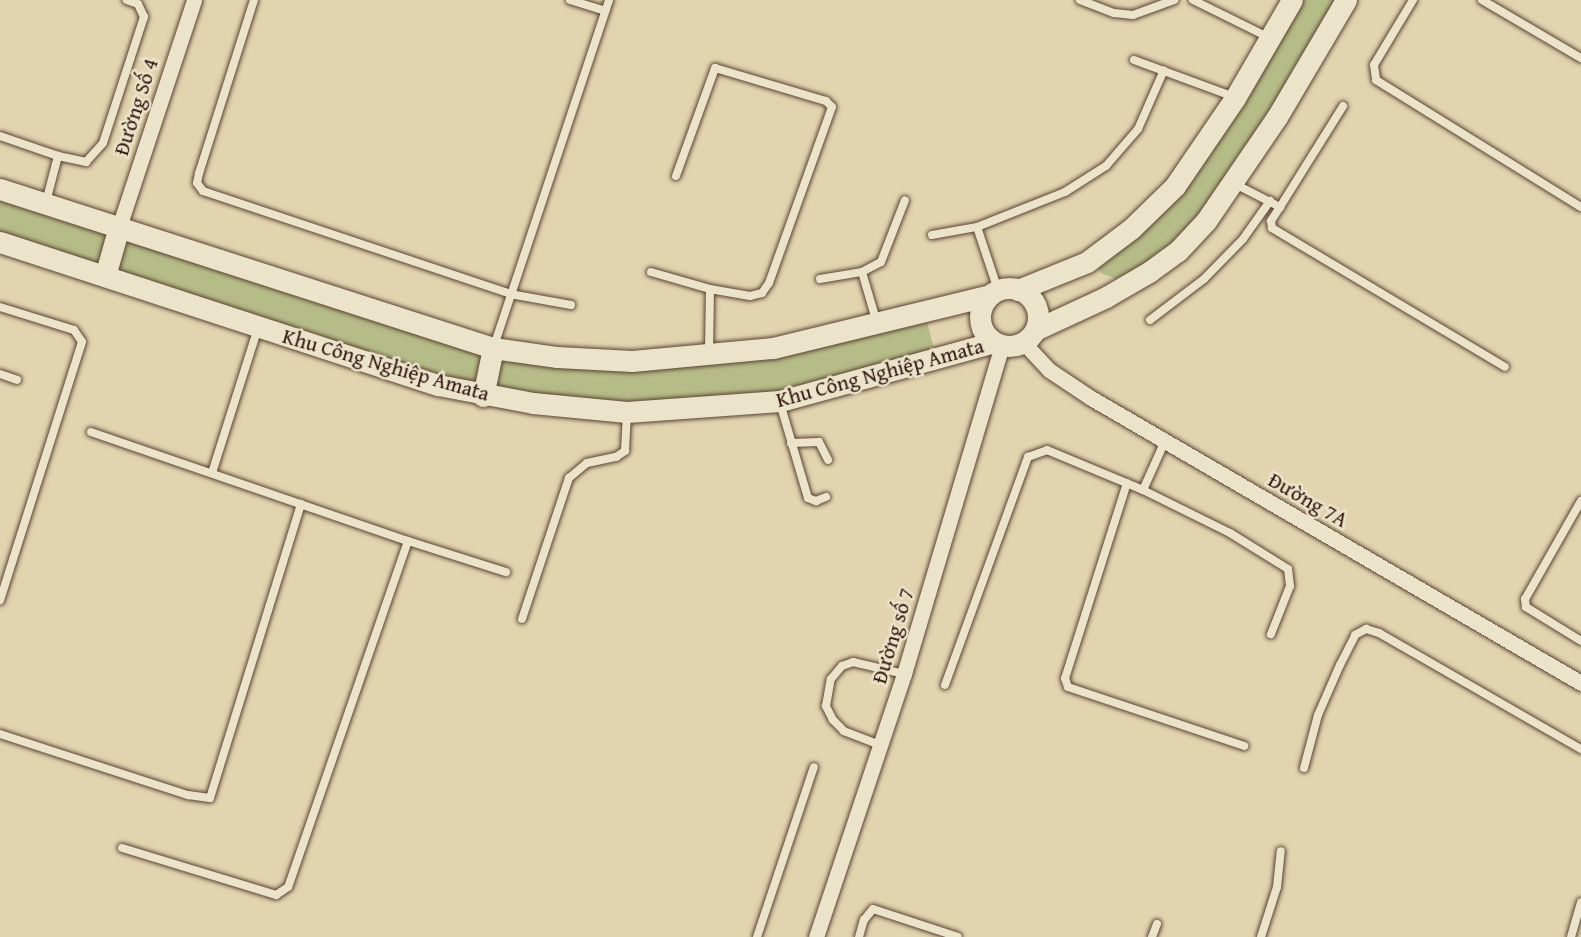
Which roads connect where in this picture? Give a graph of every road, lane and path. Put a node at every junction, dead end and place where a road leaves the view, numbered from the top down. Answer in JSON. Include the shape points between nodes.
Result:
{"nodes":[{"id":1,"x":128,"y":0,"type":"edge"},
{"id":2,"x":194,"y":0,"type":"edge"},
{"id":3,"x":254,"y":0,"type":"edge"},
{"id":4,"x":570,"y":0,"type":"edge"},
{"id":5,"x":609,"y":0,"type":"edge"},
{"id":6,"x":1080,"y":0,"type":"edge"},
{"id":7,"x":1174,"y":0,"type":"edge"},
{"id":8,"x":1193,"y":0,"type":"edge"},
{"id":9,"x":1292,"y":0,"type":"edge"},
{"id":10,"x":1346,"y":0,"type":"edge"},
{"id":11,"x":1413,"y":0,"type":"edge"},
{"id":12,"x":1482,"y":0,"type":"edge"},
{"id":13,"x":605,"y":11,"type":"junction"},
{"id":14,"x":1269,"y":38,"type":"junction"},
{"id":15,"x":1581,"y":58,"type":"edge"},
{"id":16,"x":1134,"y":60,"type":"dead end"},
{"id":17,"x":1164,"y":70,"type":"junction"},
{"id":18,"x":1235,"y":98,"type":"junction"},
{"id":19,"x":1343,"y":106,"type":"dead end"},
{"id":20,"x":0,"y":136,"type":"edge"},
{"id":21,"x":58,"y":156,"type":"junction"},
{"id":22,"x":676,"y":176,"type":"dead end"},
{"id":23,"x":1234,"y":184,"type":"junction"},
{"id":24,"x":0,"y":189,"type":"edge"},
{"id":25,"x":905,"y":200,"type":"dead end"},
{"id":26,"x":1270,"y":201,"type":"junction"},
{"id":27,"x":46,"y":204,"type":"junction"},
{"id":28,"x":1280,"y":207,"type":"junction"},
{"id":29,"x":1581,"y":207,"type":"edge"},
{"id":30,"x":119,"y":227,"type":"junction"},
{"id":31,"x":977,"y":227,"type":"junction"},
{"id":32,"x":932,"y":235,"type":"dead end"},
{"id":33,"x":0,"y":242,"type":"edge"},
{"id":34,"x":651,"y":272,"type":"dead end"},
{"id":35,"x":862,"y":272,"type":"junction"},
{"id":36,"x":105,"y":276,"type":"junction"},
{"id":37,"x":820,"y":279,"type":"dead end"},
{"id":38,"x":710,"y":289,"type":"junction"},
{"id":39,"x":1002,"y":292,"type":"junction"},
{"id":40,"x":510,"y":294,"type":"junction"},
{"id":41,"x":572,"y":305,"type":"dead end"},
{"id":42,"x":0,"y":307,"type":"edge"},
{"id":43,"x":876,"y":320,"type":"junction"},
{"id":44,"x":1150,"y":320,"type":"dead end"},
{"id":45,"x":258,"y":328,"type":"junction"},
{"id":46,"x":1029,"y":336,"type":"junction"},
{"id":47,"x":998,"y":344,"type":"junction"},
{"id":48,"x":493,"y":348,"type":"junction"},
{"id":49,"x":709,"y":357,"type":"junction"},
{"id":50,"x":1505,"y":367,"type":"dead end"},
{"id":51,"x":0,"y":374,"type":"edge"},
{"id":52,"x":17,"y":380,"type":"dead end"},
{"id":53,"x":483,"y":396,"type":"junction"},
{"id":54,"x":780,"y":401,"type":"junction"},
{"id":55,"x":627,"y":412,"type":"junction"},
{"id":56,"x":91,"y":432,"type":"dead end"},
{"id":57,"x":1165,"y":441,"type":"junction"},
{"id":58,"x":791,"y":443,"type":"junction"},
{"id":59,"x":828,"y":460,"type":"dead end"},
{"id":60,"x":212,"y":473,"type":"junction"},
{"id":61,"x":1126,"y":483,"type":"junction"},
{"id":62,"x":1143,"y":490,"type":"junction"},
{"id":63,"x":826,"y":497,"type":"dead end"},
{"id":64,"x":1581,"y":501,"type":"edge"},
{"id":65,"x":301,"y":504,"type":"junction"},
{"id":66,"x":408,"y":541,"type":"junction"},
{"id":67,"x":506,"y":572,"type":"dead end"},
{"id":68,"x":0,"y":600,"type":"edge"},
{"id":69,"x":522,"y":620,"type":"dead end"},
{"id":70,"x":1271,"y":634,"type":"dead end"},
{"id":71,"x":1581,"y":641,"type":"edge"},
{"id":72,"x":904,"y":674,"type":"junction"},
{"id":73,"x":1581,"y":683,"type":"edge"},
{"id":74,"x":945,"y":685,"type":"dead end"},
{"id":75,"x":0,"y":734,"type":"edge"},
{"id":76,"x":880,"y":745,"type":"junction"},
{"id":77,"x":1244,"y":746,"type":"dead end"},
{"id":78,"x":1581,"y":749,"type":"edge"},
{"id":79,"x":814,"y":767,"type":"dead end"},
{"id":80,"x":1304,"y":768,"type":"dead end"},
{"id":81,"x":122,"y":848,"type":"dead end"},
{"id":82,"x":1281,"y":851,"type":"dead end"},
{"id":83,"x":1581,"y":902,"type":"edge"},
{"id":84,"x":1157,"y":924,"type":"dead end"},
{"id":85,"x":758,"y":937,"type":"edge"},
{"id":86,"x":816,"y":937,"type":"edge"},
{"id":87,"x":859,"y":937,"type":"edge"},
{"id":88,"x":958,"y":937,"type":"edge"},
{"id":89,"x":1152,"y":937,"type":"edge"},
{"id":90,"x":1261,"y":937,"type":"edge"},
{"id":91,"x":1571,"y":937,"type":"edge"}],
"edges":[{"from":1,"to":21,"type":"lane","via":[[138,4],[144,17],[103,143],[86,162]]},
{"from":2,"to":30,"type":"street","name":"Đường Số 4"},
{"from":3,"to":40,"type":"lane","via":[[199,173],[197,183],[203,191]]},
{"from":4,"to":13,"type":"lane"},
{"from":5,"to":13,"type":"lane"},
{"from":6,"to":7,"type":"lane","via":[[1114,14],[1133,15]]},
{"from":8,"to":14,"type":"lane"},
{"from":9,"to":14,"type":"street"},
{"from":10,"to":23,"type":"street"},
{"from":11,"to":29,"type":"lane","via":[[1374,65],[1376,81]]},
{"from":12,"to":15,"type":"lane"},
{"from":13,"to":40,"type":"lane"},
{"from":14,"to":18,"type":"street"},
{"from":16,"to":17,"type":"lane"},
{"from":17,"to":18,"type":"lane"},
{"from":17,"to":31,"type":"lane","via":[[1138,129],[1106,166],[1065,192]]},
{"from":18,"to":39,"type":"street","via":[[1175,186],[1131,230],[1087,262]]},
{"from":19,"to":28,"type":"lane"},
{"from":20,"to":21,"type":"lane"},
{"from":21,"to":27,"type":"lane"},
{"from":22,"to":38,"type":"lane","via":[[715,68],[826,101],[832,107],[770,283],[762,293],[750,297]]},
{"from":23,"to":26,"type":"lane"},
{"from":23,"to":46,"type":"street","via":[[1178,251],[1106,297]]},
{"from":24,"to":27,"type":"street"},
{"from":25,"to":35,"type":"lane","via":[[881,262]]},
{"from":26,"to":28,"type":"lane"},
{"from":26,"to":44,"type":"lane","via":[[1226,258],[1183,297]]},
{"from":27,"to":30,"type":"street"},
{"from":28,"to":50,"type":"lane","via":[[1271,221],[1272,228]]},
{"from":30,"to":36,"type":"street"},
{"from":30,"to":48,"type":"street"},
{"from":31,"to":32,"type":"lane"},
{"from":31,"to":39,"type":"lane"},
{"from":33,"to":36,"type":"street","name":"Khu Công Nghiệp Amata"},
{"from":34,"to":38,"type":"lane"},
{"from":35,"to":37,"type":"lane"},
{"from":35,"to":43,"type":"lane"},
{"from":36,"to":45,"type":"street","name":"Khu Công Nghiệp Amata"},
{"from":38,"to":49,"type":"lane"},
{"from":39,"to":43,"type":"street"},
{"from":39,"to":46,"type":"street","via":[[1036,309]]},
{"from":39,"to":47,"type":"street","via":[[982,305],[979,319],[986,336]]},
{"from":40,"to":41,"type":"lane"},
{"from":40,"to":48,"type":"lane"},
{"from":42,"to":68,"type":"lane","via":[[74,330],[82,342]]},
{"from":43,"to":49,"type":"street","via":[[773,348]]},
{"from":45,"to":53,"type":"street","name":"Khu Công Nghiệp Amata"},
{"from":45,"to":60,"type":"lane"},
{"from":46,"to":47,"type":"street"},
{"from":46,"to":57,"type":"street","name":"Đường 7A","via":[[1049,370]]},
{"from":47,"to":54,"type":"street","name":"Khu Công Nghiệp Amata"},
{"from":47,"to":72,"type":"street","name":"Đường số 7"},
{"from":48,"to":49,"type":"street","via":[[622,360]]},
{"from":48,"to":53,"type":"street"},
{"from":51,"to":52,"type":"lane"},
{"from":53,"to":55,"type":"street","name":"Khu Công Nghiệp Amata"},
{"from":54,"to":55,"type":"street","name":"Khu Công Nghiệp Amata"},
{"from":54,"to":58,"type":"lane"},
{"from":55,"to":69,"type":"lane","via":[[625,451],[616,457],[587,463],[569,478]]},
{"from":56,"to":60,"type":"lane"},
{"from":57,"to":62,"type":"lane"},
{"from":57,"to":73,"type":"street","name":"Đường 7A"},
{"from":58,"to":59,"type":"lane","via":[[819,442]]},
{"from":58,"to":63,"type":"lane","via":[[808,498],[816,501]]},
{"from":60,"to":65,"type":"lane"},
{"from":61,"to":62,"type":"lane"},
{"from":61,"to":74,"type":"lane","via":[[1047,450],[1028,457]]},
{"from":61,"to":77,"type":"lane","via":[[1065,678],[1068,687]]},
{"from":62,"to":70,"type":"lane","via":[[1230,533],[1288,569],[1290,586]]},
{"from":64,"to":71,"type":"lane","via":[[1525,599],[1526,607]]},
{"from":65,"to":66,"type":"lane"},
{"from":65,"to":75,"type":"lane","via":[[210,798],[189,795]]},
{"from":66,"to":67,"type":"lane"},
{"from":66,"to":81,"type":"lane","via":[[288,887],[276,896]]},
{"from":72,"to":76,"type":"street","name":"Đường số 7"},
{"from":72,"to":76,"type":"lane","via":[[853,662],[842,666],[831,679],[826,706],[833,720],[844,731]]},
{"from":76,"to":86,"type":"street","name":"Đường số 7"},
{"from":78,"to":80,"type":"lane","via":[[1366,629],[1355,635],[1340,664],[1318,715]]},
{"from":79,"to":85,"type":"lane"},
{"from":82,"to":90,"type":"lane","via":[[1277,886]]},
{"from":83,"to":91,"type":"lane"},
{"from":84,"to":89,"type":"lane"},
{"from":87,"to":88,"type":"lane","via":[[864,920],[873,909]]}]}
